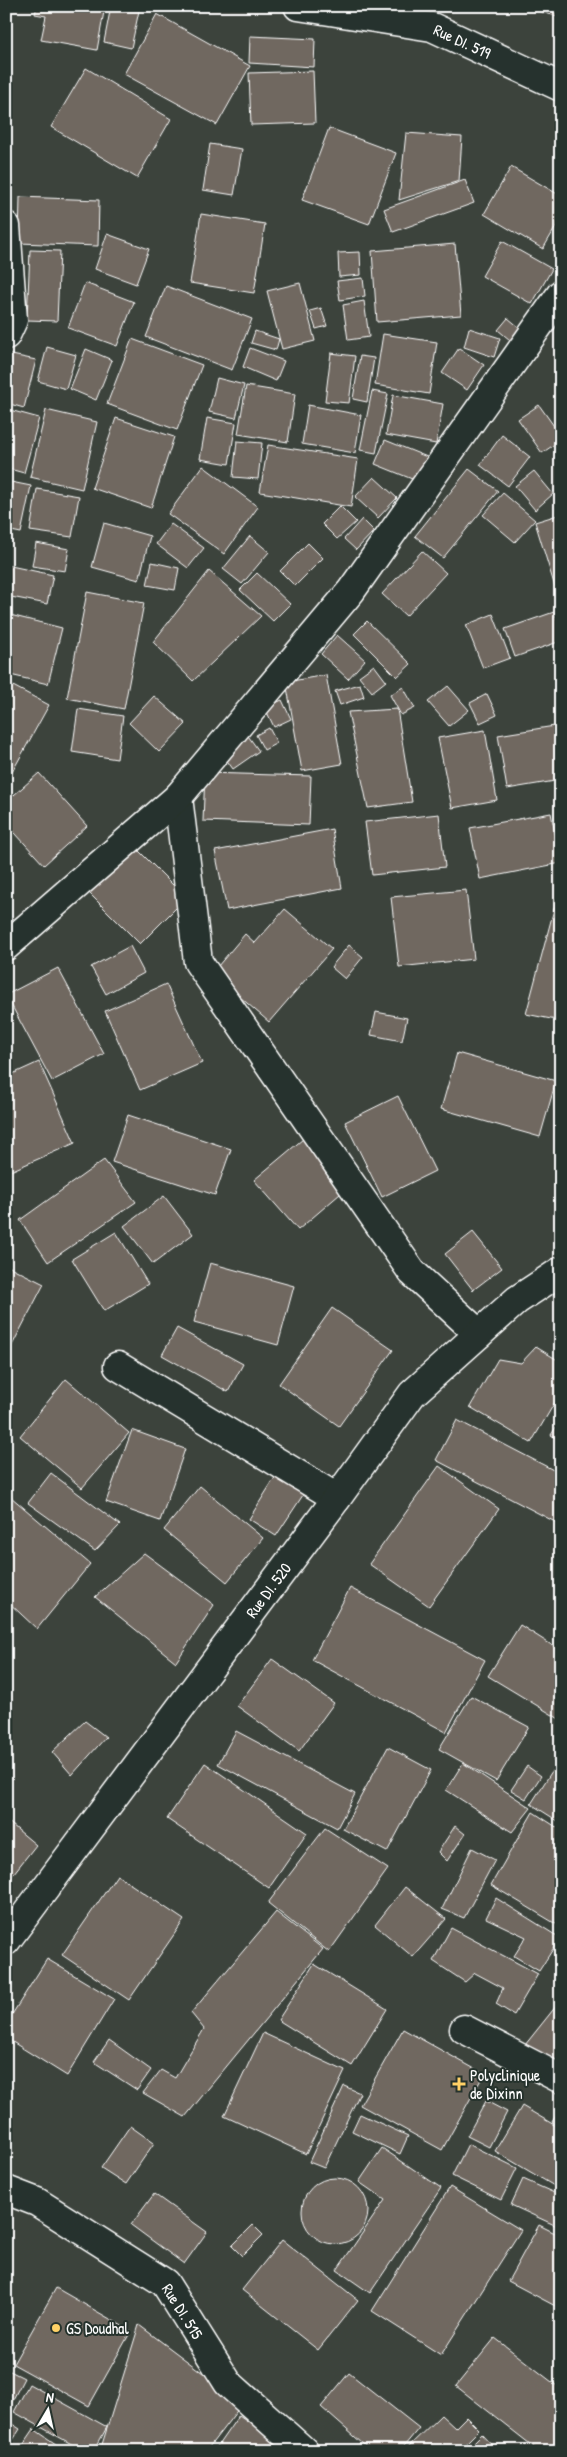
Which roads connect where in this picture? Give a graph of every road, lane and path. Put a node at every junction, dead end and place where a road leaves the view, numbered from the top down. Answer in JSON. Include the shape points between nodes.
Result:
{"nodes":[{"id":1,"x":298,"y":6,"type":"edge"},
{"id":2,"x":561,"y":87,"type":"edge"},
{"id":3,"x":6,"y":226,"type":"edge"},
{"id":4,"x":561,"y":294,"type":"edge"},
{"id":5,"x":6,"y":335,"type":"edge"},
{"id":6,"x":178,"y":797,"type":"junction"},
{"id":7,"x":6,"y":946,"type":"edge"},
{"id":8,"x":561,"y":1271,"type":"edge"},
{"id":9,"x":479,"y":1334,"type":"junction"},
{"id":10,"x":118,"y":1366,"type":"dead end"},
{"id":11,"x":337,"y":1498,"type":"junction"},
{"id":12,"x":6,"y":1941,"type":"edge"},
{"id":13,"x":464,"y":2029,"type":"dead end"},
{"id":14,"x":561,"y":2079,"type":"edge"},
{"id":15,"x":6,"y":2190,"type":"edge"},
{"id":16,"x":304,"y":2451,"type":"edge"}],
"edges":[{"from":1,"to":2,"type":"street","name":"Rue DI. 519","via":[[432,27]]},
{"from":3,"to":5,"type":"street","via":[[13,320]]},
{"from":4,"to":6,"type":"street","via":[[351,591]]},
{"from":6,"to":7,"type":"street"},
{"from":6,"to":9,"type":"street","via":[[198,962],[412,1272]]},
{"from":8,"to":9,"type":"street","name":"Rue DI. 520","via":[[517,1300]]},
{"from":9,"to":11,"type":"street","name":"Rue DI. 520","via":[[412,1394]]},
{"from":10,"to":11,"type":"street"},
{"from":11,"to":12,"type":"street","name":"Rue DI. 520"},
{"from":13,"to":14,"type":"street"},
{"from":15,"to":16,"type":"street","name":"Rue DI. 515","via":[[37,2202],[165,2283],[228,2383]]}]}
